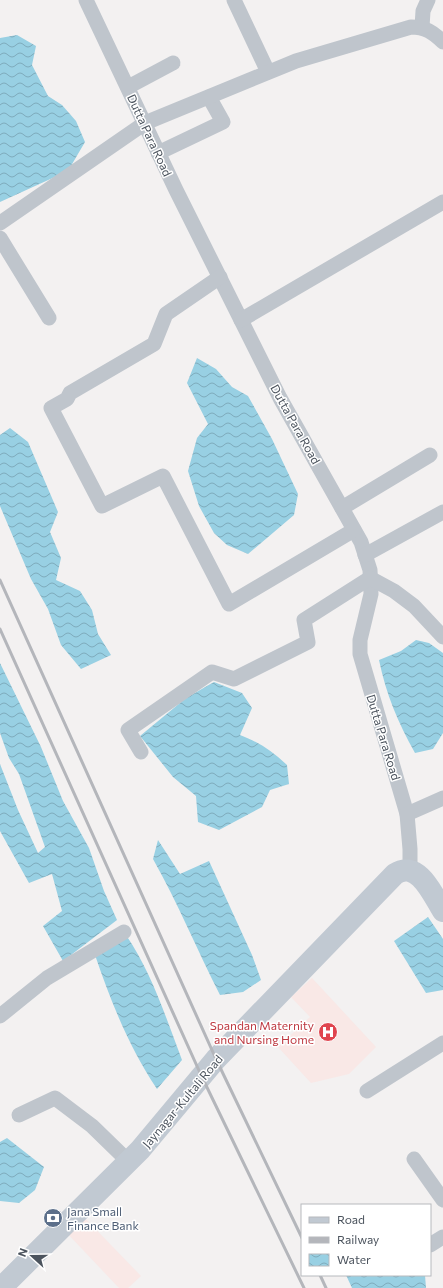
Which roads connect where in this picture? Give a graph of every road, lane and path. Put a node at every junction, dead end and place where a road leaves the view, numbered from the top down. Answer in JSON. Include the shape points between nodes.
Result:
{"nodes":[{"id":1,"x":86,"y":0,"type":"edge"},
{"id":2,"x":234,"y":0,"type":"edge"},
{"id":3,"x":428,"y":0,"type":"edge"},
{"id":4,"x":422,"y":27,"type":"junction"},
{"id":5,"x":443,"y":42,"type":"edge"},
{"id":6,"x":173,"y":63,"type":"dead end"},
{"id":7,"x":268,"y":72,"type":"junction"},
{"id":8,"x":128,"y":87,"type":"junction"},
{"id":9,"x":210,"y":97,"type":"junction"},
{"id":10,"x":144,"y":123,"type":"junction"},
{"id":11,"x":158,"y":153,"type":"junction"},
{"id":12,"x":443,"y":202,"type":"edge"},
{"id":13,"x":3,"y":218,"type":"edge"},
{"id":14,"x":0,"y":238,"type":"edge"},
{"id":15,"x":220,"y":277,"type":"junction"},
{"id":16,"x":49,"y":318,"type":"dead end"},
{"id":17,"x":241,"y":320,"type":"junction"},
{"id":18,"x":430,"y":455,"type":"dead end"},
{"id":19,"x":342,"y":508,"type":"junction"},
{"id":20,"x":443,"y":512,"type":"edge"},
{"id":21,"x":354,"y":530,"type":"junction"},
{"id":22,"x":365,"y":555,"type":"junction"},
{"id":23,"x":370,"y":578,"type":"junction"},
{"id":24,"x":443,"y":637,"type":"edge"},
{"id":25,"x":141,"y":752,"type":"dead end"},
{"id":26,"x":443,"y":798,"type":"edge"},
{"id":27,"x":407,"y":814,"type":"junction"},
{"id":28,"x":410,"y":870,"type":"junction"},
{"id":29,"x":443,"y":911,"type":"edge"},
{"id":30,"x":124,"y":932,"type":"dead end"},
{"id":31,"x":0,"y":1016,"type":"edge"},
{"id":32,"x":443,"y":1043,"type":"edge"},
{"id":33,"x":366,"y":1091,"type":"dead end"},
{"id":34,"x":19,"y":1116,"type":"dead end"},
{"id":35,"x":414,"y":1159,"type":"dead end"},
{"id":36,"x":129,"y":1162,"type":"junction"},
{"id":37,"x":443,"y":1200,"type":"edge"},
{"id":38,"x":443,"y":1237,"type":"edge"},
{"id":39,"x":431,"y":1243,"type":"edge"},
{"id":40,"x":1,"y":1288,"type":"edge"}],
"edges":[{"from":1,"to":8,"type":"street","name":"Dutta Para Road"},
{"from":2,"to":7,"type":"street"},
{"from":3,"to":4,"type":"street","via":[[423,11]]},
{"from":4,"to":5,"type":"street","via":[[434,33]]},
{"from":4,"to":7,"type":"street","via":[[395,31]]},
{"from":6,"to":8,"type":"street"},
{"from":7,"to":9,"type":"street"},
{"from":8,"to":10,"type":"street","name":"Dutta Para Road"},
{"from":9,"to":10,"type":"street"},
{"from":9,"to":11,"type":"street","via":[[223,122]]},
{"from":10,"to":11,"type":"street","name":"Dutta Para Road"},
{"from":10,"to":13,"type":"street"},
{"from":11,"to":15,"type":"street","name":"Dutta Para Road"},
{"from":12,"to":17,"type":"street"},
{"from":14,"to":16,"type":"street"},
{"from":15,"to":17,"type":"street","name":"Dutta Para Road"},
{"from":15,"to":21,"type":"street","via":[[166,314],[154,344],[70,393],[67,399],[51,408],[102,506],[163,476],[229,604]]},
{"from":17,"to":19,"type":"street","name":"Dutta Para Road","via":[[280,398]]},
{"from":18,"to":19,"type":"street"},
{"from":19,"to":21,"type":"street","name":"Dutta Para Road"},
{"from":20,"to":22,"type":"street"},
{"from":21,"to":22,"type":"street","name":"Dutta Para Road"},
{"from":22,"to":23,"type":"street","name":"Dutta Para Road"},
{"from":23,"to":24,"type":"street","via":[[414,606]]},
{"from":23,"to":25,"type":"street","via":[[304,620],[308,642],[234,679],[212,672],[128,730]]},
{"from":23,"to":27,"type":"street","name":"Dutta Para Road","via":[[371,594],[360,640],[360,654]]},
{"from":26,"to":27,"type":"street"},
{"from":27,"to":28,"type":"street","name":"Dutta Para Road"},
{"from":28,"to":29,"type":"main road","via":[[423,880]]},
{"from":28,"to":36,"type":"main road","name":"Jaynagar-Kultali Road","via":[[402,870],[395,874],[216,1059]]},
{"from":30,"to":31,"type":"street","via":[[47,978]]},
{"from":32,"to":33,"type":"street"},
{"from":34,"to":36,"type":"street","via":[[55,1098],[92,1126]]},
{"from":35,"to":37,"type":"street"},
{"from":36,"to":40,"type":"main road","name":"Jaynagar-Kultali Road"},
{"from":38,"to":39,"type":"street"}]}
